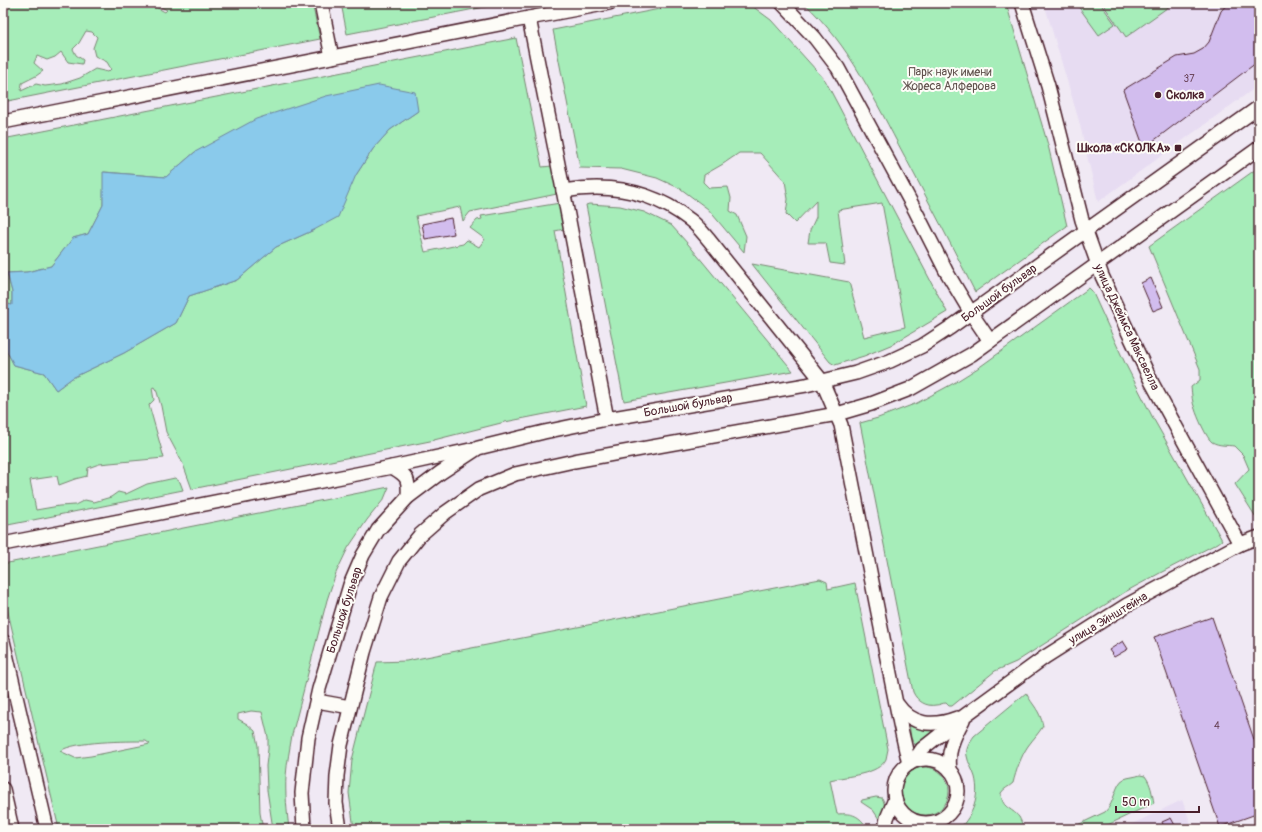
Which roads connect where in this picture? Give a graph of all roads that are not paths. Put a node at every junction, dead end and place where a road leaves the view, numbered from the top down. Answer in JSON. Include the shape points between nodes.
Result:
{"nodes":[{"id":1,"x":321,"y":3,"type":"edge"},
{"id":2,"x":609,"y":3,"type":"edge"},
{"id":3,"x":782,"y":3,"type":"edge"},
{"id":4,"x":1022,"y":3,"type":"edge"},
{"id":5,"x":529,"y":18,"type":"junction"},
{"id":6,"x":332,"y":57,"type":"junction"},
{"id":7,"x":1259,"y":107,"type":"edge"},
{"id":8,"x":3,"y":122,"type":"edge"},
{"id":9,"x":1259,"y":148,"type":"edge"},
{"id":10,"x":563,"y":191,"type":"junction"},
{"id":11,"x":1086,"y":230,"type":"junction"},
{"id":12,"x":1098,"y":263,"type":"junction"},
{"id":13,"x":971,"y":313,"type":"junction"},
{"id":14,"x":990,"y":341,"type":"junction"},
{"id":15,"x":822,"y":381,"type":"junction"},
{"id":16,"x":836,"y":414,"type":"junction"},
{"id":17,"x":607,"y":419,"type":"junction"},
{"id":18,"x":478,"y":448,"type":"junction"},
{"id":19,"x":392,"y":467,"type":"junction"},
{"id":20,"x":408,"y":497,"type":"junction"},
{"id":21,"x":1259,"y":537,"type":"edge"},
{"id":22,"x":3,"y":544,"type":"edge"},
{"id":23,"x":1240,"y":544,"type":"junction"},
{"id":24,"x":3,"y":640,"type":"edge"},
{"id":25,"x":317,"y":701,"type":"junction"},
{"id":26,"x":896,"y":703,"type":"junction"},
{"id":27,"x":350,"y":707,"type":"junction"},
{"id":28,"x":966,"y":715,"type":"junction"},
{"id":29,"x":911,"y":763,"type":"junction"},
{"id":30,"x":950,"y":770,"type":"junction"},
{"id":31,"x":3,"y":789,"type":"edge"},
{"id":32,"x":895,"y":799,"type":"junction"},
{"id":33,"x":934,"y":821,"type":"junction"},
{"id":34,"x":12,"y":829,"type":"edge"},
{"id":35,"x":47,"y":829,"type":"edge"},
{"id":36,"x":304,"y":829,"type":"edge"},
{"id":37,"x":340,"y":829,"type":"edge"},
{"id":38,"x":885,"y":829,"type":"edge"},
{"id":39,"x":917,"y":829,"type":"edge"}],
"edges":[{"from":1,"to":6,"type":"street"},
{"from":2,"to":5,"type":"street"},
{"from":3,"to":13,"type":"street","via":[[815,38],[838,68]]},
{"from":4,"to":11,"type":"street","name":"улица Джеймса Максвелла","via":[[1048,86]]},
{"from":5,"to":6,"type":"street"},
{"from":5,"to":10,"type":"street"},
{"from":6,"to":8,"type":"street"},
{"from":7,"to":11,"type":"street","name":"Большой бульвар"},
{"from":9,"to":12,"type":"street"},
{"from":10,"to":15,"type":"street","via":[[608,187],[638,193],[665,203],[691,220]]},
{"from":10,"to":17,"type":"street"},
{"from":11,"to":12,"type":"street","name":"улица Джеймса Максвелла"},
{"from":11,"to":13,"type":"street","name":"Большой бульвар"},
{"from":12,"to":14,"type":"street"},
{"from":12,"to":23,"type":"street","name":"улица Джеймса Максвелла","via":[[1152,383]]},
{"from":13,"to":14,"type":"street"},
{"from":13,"to":15,"type":"street","name":"Большой бульвар","via":[[922,346],[890,361]]},
{"from":14,"to":16,"type":"street","via":[[910,389]]},
{"from":15,"to":16,"type":"street"},
{"from":15,"to":17,"type":"street","name":"Большой бульвар"},
{"from":16,"to":26,"type":"street","via":[[841,424]]},
{"from":16,"to":27,"type":"street","via":[[574,461],[515,474],[479,489],[420,535],[399,561],[381,597]]},
{"from":17,"to":18,"type":"street","name":"Большой бульвар"},
{"from":18,"to":19,"type":"street"},
{"from":18,"to":20,"type":"street","name":"Большой бульвар","via":[[440,472]]},
{"from":19,"to":20,"type":"street","via":[[407,480]]},
{"from":19,"to":22,"type":"street"},
{"from":20,"to":25,"type":"street","name":"Большой бульвар","via":[[378,530],[363,555],[350,585]]},
{"from":21,"to":23,"type":"street","name":"улица Эйнштейна"},
{"from":23,"to":28,"type":"street","name":"улица Эйнштейна","via":[[1127,605],[1045,657]]},
{"from":24,"to":35,"type":"street"},
{"from":25,"to":27,"type":"street"},
{"from":25,"to":36,"type":"street","name":"Большой бульвар","via":[[308,738],[302,793]]},
{"from":26,"to":28,"type":"street","via":[[903,714],[923,723],[933,724]]},
{"from":26,"to":29,"type":"street"},
{"from":27,"to":37,"type":"street","via":[[340,745],[337,776],[336,803]]},
{"from":28,"to":29,"type":"street","name":"улица Эйнштейна","via":[[922,749]]},
{"from":28,"to":30,"type":"street","via":[[953,738]]},
{"from":29,"to":30,"type":"street","via":[[926,759],[937,761]]},
{"from":29,"to":32,"type":"street","via":[[902,769],[895,782]]},
{"from":30,"to":33,"type":"street","via":[[957,785],[956,800],[948,814]]},
{"from":31,"to":34,"type":"street"},
{"from":32,"to":33,"type":"street","via":[[903,813],[910,818],[917,821]]},
{"from":32,"to":38,"type":"street"},
{"from":33,"to":39,"type":"street"}]}
